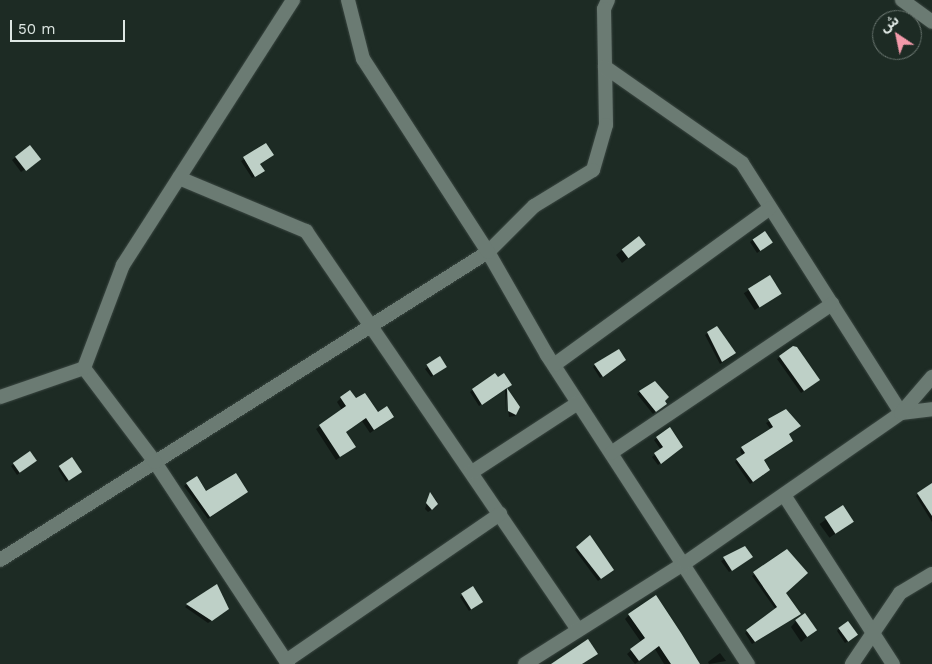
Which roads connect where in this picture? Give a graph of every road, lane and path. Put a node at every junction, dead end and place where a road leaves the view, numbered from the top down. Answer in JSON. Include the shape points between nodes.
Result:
{"nodes":[{"id":1,"x":294,"y":0,"type":"edge"},
{"id":2,"x":348,"y":0,"type":"edge"},
{"id":3,"x":608,"y":0,"type":"edge"},
{"id":4,"x":902,"y":0,"type":"edge"},
{"id":5,"x":932,"y":22,"type":"edge"},
{"id":6,"x":605,"y":67,"type":"junction"},
{"id":7,"x":179,"y":178,"type":"junction"},
{"id":8,"x":770,"y":208,"type":"junction"},
{"id":9,"x":488,"y":252,"type":"junction"},
{"id":10,"x":832,"y":304,"type":"junction"},
{"id":11,"x":372,"y":325,"type":"junction"},
{"id":12,"x":554,"y":365,"type":"junction"},
{"id":13,"x":84,"y":368,"type":"junction"},
{"id":14,"x":932,"y":377,"type":"edge"},
{"id":15,"x":0,"y":398,"type":"edge"},
{"id":16,"x":578,"y":403,"type":"junction"},
{"id":17,"x":932,"y":409,"type":"edge"},
{"id":18,"x":902,"y":413,"type":"junction"},
{"id":19,"x":610,"y":453,"type":"junction"},
{"id":20,"x":155,"y":462,"type":"junction"},
{"id":21,"x":472,"y":472,"type":"junction"},
{"id":22,"x":784,"y":495,"type":"junction"},
{"id":23,"x":500,"y":514,"type":"junction"},
{"id":24,"x":0,"y":560,"type":"edge"},
{"id":25,"x":685,"y":563,"type":"junction"},
{"id":26,"x":932,"y":574,"type":"edge"},
{"id":27,"x":578,"y":630,"type":"junction"},
{"id":28,"x":873,"y":633,"type":"junction"},
{"id":29,"x":287,"y":663,"type":"edge"},
{"id":30,"x":525,"y":664,"type":"edge"},
{"id":31,"x":747,"y":664,"type":"edge"},
{"id":32,"x":852,"y":664,"type":"edge"},
{"id":33,"x":892,"y":664,"type":"edge"}],
"edges":[{"from":1,"to":7,"type":"street"},
{"from":2,"to":9,"type":"street","via":[[363,59]]},
{"from":3,"to":6,"type":"street","via":[[604,9]]},
{"from":4,"to":5,"type":"street"},
{"from":6,"to":8,"type":"street","via":[[742,163]]},
{"from":6,"to":9,"type":"street","via":[[606,125],[593,170],[534,206]]},
{"from":7,"to":11,"type":"street","via":[[306,231]]},
{"from":7,"to":13,"type":"street","via":[[124,265]]},
{"from":8,"to":10,"type":"street"},
{"from":8,"to":12,"type":"street"},
{"from":9,"to":11,"type":"street"},
{"from":9,"to":12,"type":"street"},
{"from":10,"to":18,"type":"street"},
{"from":10,"to":19,"type":"street"},
{"from":11,"to":20,"type":"street"},
{"from":11,"to":21,"type":"street"},
{"from":12,"to":16,"type":"street"},
{"from":13,"to":15,"type":"street"},
{"from":13,"to":20,"type":"street"},
{"from":14,"to":18,"type":"street"},
{"from":16,"to":19,"type":"street"},
{"from":16,"to":21,"type":"street"},
{"from":17,"to":18,"type":"street"},
{"from":18,"to":22,"type":"street"},
{"from":19,"to":25,"type":"street"},
{"from":20,"to":24,"type":"street"},
{"from":20,"to":29,"type":"street"},
{"from":21,"to":23,"type":"street"},
{"from":22,"to":25,"type":"street"},
{"from":22,"to":28,"type":"street"},
{"from":23,"to":27,"type":"street"},
{"from":23,"to":29,"type":"street"},
{"from":25,"to":27,"type":"street"},
{"from":25,"to":31,"type":"street"},
{"from":26,"to":28,"type":"street","via":[[900,593]]},
{"from":27,"to":30,"type":"street"},
{"from":28,"to":32,"type":"street"},
{"from":28,"to":33,"type":"street"}]}
